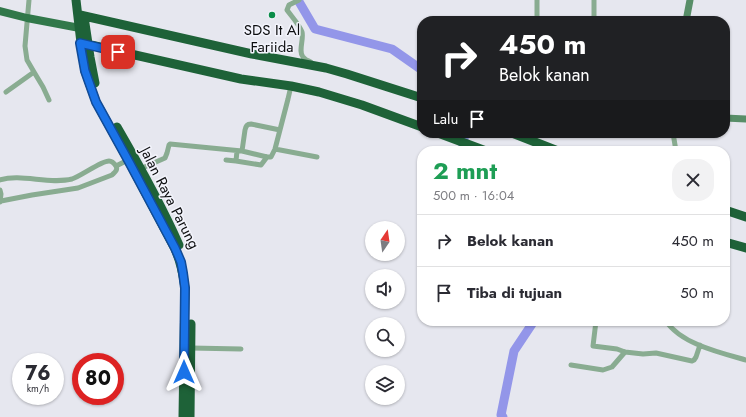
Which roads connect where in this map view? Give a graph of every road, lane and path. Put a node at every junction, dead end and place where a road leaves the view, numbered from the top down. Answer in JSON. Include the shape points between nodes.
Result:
{"nodes":[{"id":1,"x":29,"y":0,"type":"edge"},
{"id":2,"x":76,"y":0,"type":"edge"},
{"id":3,"x":82,"y":0,"type":"edge"},
{"id":4,"x":298,"y":0,"type":"edge"},
{"id":5,"x":537,"y":0,"type":"edge"},
{"id":6,"x":594,"y":0,"type":"edge"},
{"id":7,"x":690,"y":0,"type":"edge"},
{"id":8,"x":0,"y":11,"type":"edge"},
{"id":9,"x":81,"y":15,"type":"junction"},
{"id":10,"x":537,"y":16,"type":"edge"},
{"id":11,"x":594,"y":16,"type":"edge"},
{"id":12,"x":687,"y":16,"type":"edge"},
{"id":13,"x":28,"y":19,"type":"junction"},
{"id":14,"x":83,"y":29,"type":"junction"},
{"id":15,"x":84,"y":44,"type":"junction"},
{"id":16,"x":312,"y":66,"type":"junction"},
{"id":17,"x":34,"y":72,"type":"junction"},
{"id":18,"x":291,"y":86,"type":"junction"},
{"id":19,"x":6,"y":92,"type":"dead end"},
{"id":20,"x":417,"y":96,"type":"edge"},
{"id":21,"x":49,"y":100,"type":"dead end"},
{"id":22,"x":730,"y":118,"type":"edge"},
{"id":23,"x":746,"y":119,"type":"edge"},
{"id":24,"x":417,"y":125,"type":"edge"},
{"id":25,"x":280,"y":130,"type":"junction"},
{"id":26,"x":450,"y":138,"type":"edge"},
{"id":27,"x":536,"y":138,"type":"edge"},
{"id":28,"x":472,"y":146,"type":"edge"},
{"id":29,"x":549,"y":146,"type":"edge"},
{"id":30,"x":275,"y":149,"type":"junction"},
{"id":31,"x":240,"y":151,"type":"junction"},
{"id":32,"x":267,"y":157,"type":"junction"},
{"id":33,"x":317,"y":157,"type":"dead end"},
{"id":34,"x":131,"y":159,"type":"junction"},
{"id":35,"x":226,"y":160,"type":"dead end"},
{"id":36,"x":236,"y":161,"type":"junction"},
{"id":37,"x":115,"y":164,"type":"junction"},
{"id":38,"x":140,"y":169,"type":"junction"},
{"id":39,"x":74,"y":178,"type":"junction"},
{"id":40,"x":0,"y":180,"type":"edge"},
{"id":41,"x":78,"y":188,"type":"junction"},
{"id":42,"x":0,"y":190,"type":"edge"},
{"id":43,"x":0,"y":201,"type":"edge"},
{"id":44,"x":730,"y":211,"type":"edge"},
{"id":45,"x":746,"y":216,"type":"edge"},
{"id":46,"x":730,"y":243,"type":"edge"},
{"id":47,"x":746,"y":248,"type":"edge"},
{"id":48,"x":595,"y":326,"type":"edge"},
{"id":49,"x":669,"y":326,"type":"edge"},
{"id":50,"x":700,"y":345,"type":"junction"},
{"id":51,"x":191,"y":348,"type":"junction"},
{"id":52,"x":241,"y":349,"type":"dead end"},
{"id":53,"x":625,"y":352,"type":"junction"},
{"id":54,"x":746,"y":360,"type":"edge"},
{"id":55,"x":571,"y":365,"type":"dead end"},
{"id":56,"x":183,"y":417,"type":"edge"},
{"id":57,"x":190,"y":417,"type":"edge"}],
"edges":[{"from":1,"to":13,"type":"street"},
{"from":2,"to":9,"type":"highway","name":"Jalan Raya Parung"},
{"from":3,"to":9,"type":"highway","name":"Jalan Raya Parung"},
{"from":4,"to":16,"type":"street","via":[[289,5],[288,10],[302,34],[302,56],[311,62]]},
{"from":5,"to":10,"type":"street"},
{"from":6,"to":11,"type":"street"},
{"from":7,"to":12,"type":"street"},
{"from":8,"to":13,"type":"main road"},
{"from":9,"to":14,"type":"highway","name":"Jalan Raya Parung"},
{"from":9,"to":16,"type":"highway"},
{"from":13,"to":14,"type":"main road"},
{"from":13,"to":17,"type":"street","via":[[25,46],[27,60]]},
{"from":14,"to":15,"type":"highway","name":"Jalan Raya Parung"},
{"from":15,"to":18,"type":"highway","via":[[241,79]]},
{"from":15,"to":34,"type":"highway","name":"Jalan Raya Parung","via":[[85,71],[96,102]]},
{"from":16,"to":20,"type":"highway","via":[[347,74]]},
{"from":17,"to":19,"type":"street"},
{"from":17,"to":21,"type":"street"},
{"from":18,"to":24,"type":"highway","via":[[362,105]]},
{"from":18,"to":25,"type":"street"},
{"from":22,"to":23,"type":"street"},
{"from":25,"to":30,"type":"street"},
{"from":25,"to":31,"type":"street","via":[[248,124]]},
{"from":26,"to":28,"type":"highway"},
{"from":27,"to":29,"type":"highway"},
{"from":30,"to":32,"type":"street","via":[[272,156]]},
{"from":30,"to":33,"type":"street"},
{"from":31,"to":32,"type":"street"},
{"from":31,"to":36,"type":"street"},
{"from":31,"to":38,"type":"street","via":[[170,144],[165,158]]},
{"from":32,"to":36,"type":"street","via":[[261,166]]},
{"from":34,"to":37,"type":"street"},
{"from":34,"to":38,"type":"highway","name":"Jalan Raya Parung"},
{"from":34,"to":56,"type":"highway","name":"Jalan Raya Parung","via":[[181,262],[185,296]]},
{"from":35,"to":36,"type":"street"},
{"from":37,"to":39,"type":"street","via":[[106,162]]},
{"from":37,"to":41,"type":"street","via":[[116,172],[112,175]]},
{"from":38,"to":51,"type":"highway","name":"Jalan Raya Parung","via":[[181,248],[189,272]]},
{"from":39,"to":40,"type":"street"},
{"from":39,"to":41,"type":"street"},
{"from":41,"to":43,"type":"street"},
{"from":42,"to":43,"type":"street"},
{"from":44,"to":45,"type":"highway"},
{"from":46,"to":47,"type":"highway"},
{"from":48,"to":53,"type":"street","via":[[593,346]]},
{"from":49,"to":50,"type":"street","via":[[681,336]]},
{"from":50,"to":53,"type":"street","via":[[693,361],[656,353]]},
{"from":50,"to":54,"type":"street"},
{"from":51,"to":52,"type":"street"},
{"from":51,"to":57,"type":"highway","name":"Jalan Raya Parung"},
{"from":53,"to":55,"type":"street","via":[[612,367],[603,370]]}]}
